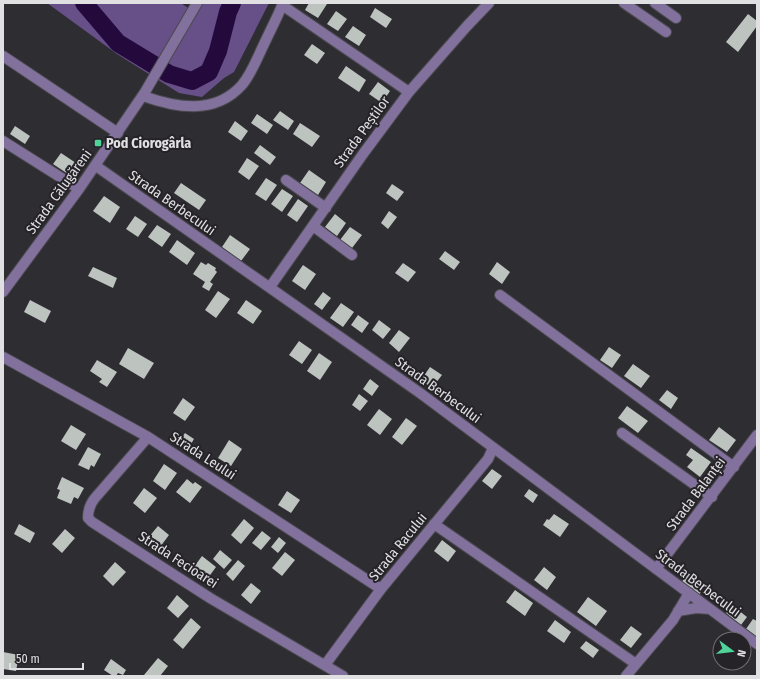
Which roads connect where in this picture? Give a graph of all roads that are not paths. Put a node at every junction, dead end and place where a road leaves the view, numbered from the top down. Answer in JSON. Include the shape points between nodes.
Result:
{"nodes":[{"id":1,"x":196,"y":3,"type":"edge"},
{"id":2,"x":489,"y":3,"type":"edge"},
{"id":3,"x":624,"y":3,"type":"edge"},
{"id":4,"x":655,"y":3,"type":"edge"},
{"id":5,"x":283,"y":4,"type":"edge"},
{"id":6,"x":676,"y":18,"type":"dead end"},
{"id":7,"x":666,"y":32,"type":"dead end"},
{"id":8,"x":3,"y":56,"type":"edge"},
{"id":9,"x":409,"y":92,"type":"junction"},
{"id":10,"x":144,"y":94,"type":"junction"},
{"id":11,"x":118,"y":134,"type":"junction"},
{"id":12,"x":3,"y":141,"type":"edge"},
{"id":13,"x":96,"y":166,"type":"junction"},
{"id":14,"x":286,"y":180,"type":"dead end"},
{"id":15,"x":79,"y":189,"type":"junction"},
{"id":16,"x":326,"y":208,"type":"junction"},
{"id":17,"x":313,"y":226,"type":"junction"},
{"id":18,"x":352,"y":255,"type":"dead end"},
{"id":19,"x":270,"y":287,"type":"junction"},
{"id":20,"x":3,"y":292,"type":"edge"},
{"id":21,"x":500,"y":295,"type":"dead end"},
{"id":22,"x":3,"y":357,"type":"edge"},
{"id":23,"x":622,"y":433,"type":"dead end"},
{"id":24,"x":757,"y":436,"type":"edge"},
{"id":25,"x":148,"y":437,"type":"junction"},
{"id":26,"x":493,"y":448,"type":"junction"},
{"id":27,"x":734,"y":467,"type":"junction"},
{"id":28,"x":712,"y":497,"type":"junction"},
{"id":29,"x":434,"y":524,"type":"junction"},
{"id":30,"x":656,"y":569,"type":"junction"},
{"id":31,"x":381,"y":589,"type":"junction"},
{"id":32,"x":688,"y":593,"type":"junction"},
{"id":33,"x":710,"y":609,"type":"junction"},
{"id":34,"x":678,"y":611,"type":"junction"},
{"id":35,"x":757,"y":644,"type":"edge"},
{"id":36,"x":636,"y":664,"type":"junction"},
{"id":37,"x":325,"y":665,"type":"junction"},
{"id":38,"x":343,"y":676,"type":"edge"},
{"id":39,"x":626,"y":676,"type":"edge"}],
"edges":[{"from":1,"to":10,"type":"street","name":"Strada Călugăreni"},
{"from":2,"to":9,"type":"street","name":"Strada Peștilor"},
{"from":3,"to":7,"type":"street"},
{"from":4,"to":6,"type":"street"},
{"from":5,"to":9,"type":"street"},
{"from":5,"to":10,"type":"street","via":[[255,64],[243,84],[231,95],[210,105],[195,107],[157,101]]},
{"from":8,"to":11,"type":"street"},
{"from":9,"to":16,"type":"street","name":"Strada Peștilor"},
{"from":10,"to":11,"type":"street","name":"Strada Călugăreni"},
{"from":11,"to":13,"type":"street","name":"Strada Călugăreni"},
{"from":12,"to":15,"type":"street"},
{"from":13,"to":15,"type":"street","name":"Strada Călugăreni"},
{"from":13,"to":19,"type":"street","name":"Strada Berbecului"},
{"from":14,"to":16,"type":"street"},
{"from":15,"to":20,"type":"street","name":"Strada Călugăreni"},
{"from":16,"to":17,"type":"street","name":"Strada Peștilor"},
{"from":17,"to":18,"type":"street"},
{"from":17,"to":19,"type":"street","name":"Strada Peștilor"},
{"from":19,"to":26,"type":"street","name":"Strada Berbecului"},
{"from":21,"to":27,"type":"street"},
{"from":22,"to":25,"type":"street","name":"Strada Leului"},
{"from":23,"to":28,"type":"street"},
{"from":24,"to":27,"type":"street","name":"Strada Balanței"},
{"from":25,"to":31,"type":"street","name":"Strada Leului"},
{"from":25,"to":37,"type":"street","name":"Strada Fecioarei","via":[[95,498],[88,511],[88,518],[210,598]]},
{"from":26,"to":29,"type":"street","name":"Strada Racului","via":[[488,459]]},
{"from":26,"to":30,"type":"street","name":"Strada Berbecului"},
{"from":27,"to":28,"type":"street","name":"Strada Balanței"},
{"from":28,"to":30,"type":"street","name":"Strada Balanței"},
{"from":29,"to":31,"type":"street","name":"Strada Racului"},
{"from":29,"to":36,"type":"street"},
{"from":30,"to":32,"type":"street","name":"Strada Berbecului"},
{"from":31,"to":37,"type":"street","name":"Strada Racului"},
{"from":32,"to":33,"type":"street","name":"Strada Berbecului"},
{"from":32,"to":34,"type":"street"},
{"from":33,"to":34,"type":"street"},
{"from":33,"to":35,"type":"street","name":"Strada Berbecului"},
{"from":34,"to":36,"type":"street"},
{"from":36,"to":39,"type":"street"},
{"from":37,"to":38,"type":"street","name":"Strada Fecioarei"}]}
